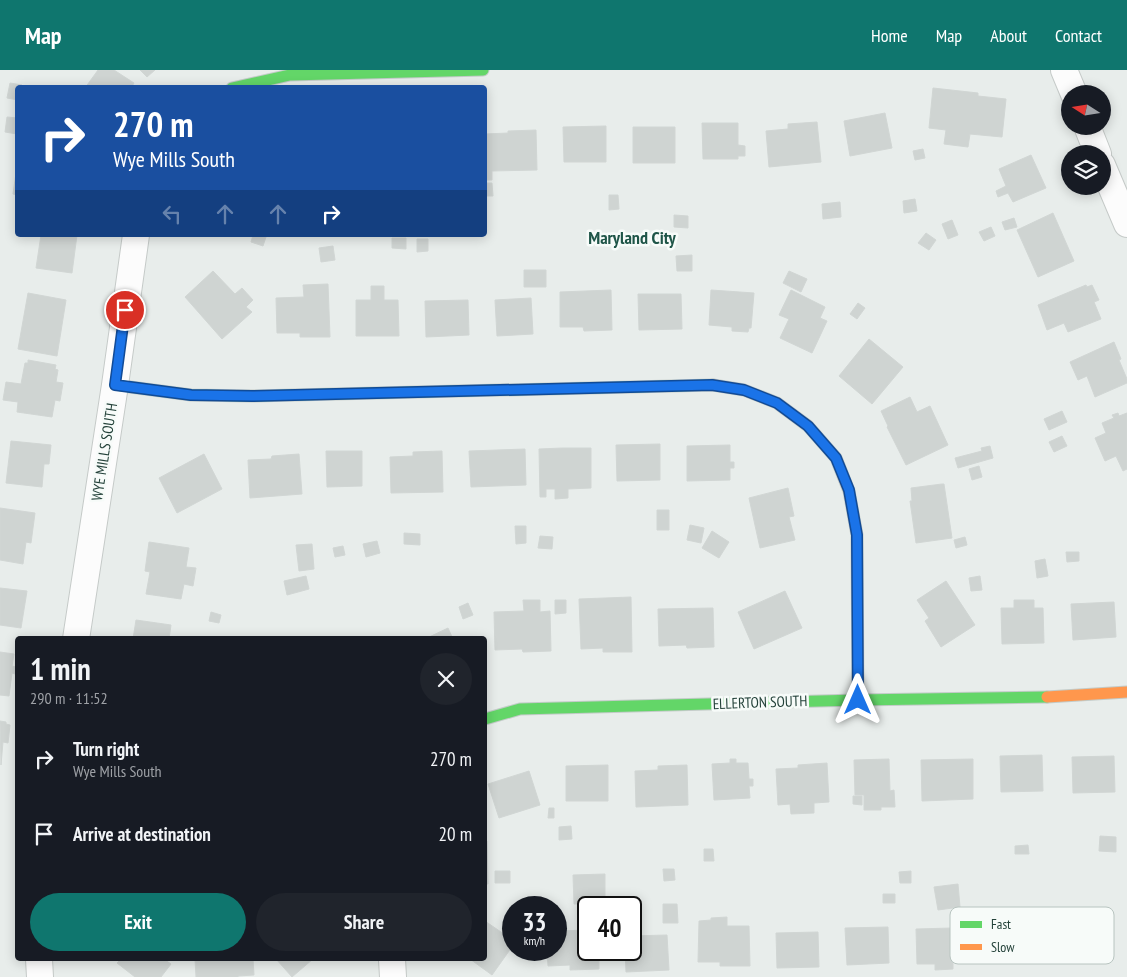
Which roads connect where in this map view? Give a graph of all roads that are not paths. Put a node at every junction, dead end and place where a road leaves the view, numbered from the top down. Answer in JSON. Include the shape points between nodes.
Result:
{"nodes":[{"id":1,"x":483,"y":70,"type":"edge"},
{"id":2,"x":1064,"y":70,"type":"edge"},
{"id":3,"x":245,"y":85,"type":"edge"},
{"id":4,"x":1070,"y":85,"type":"edge"},
{"id":5,"x":1111,"y":186,"type":"edge"},
{"id":6,"x":1127,"y":224,"type":"edge"},
{"id":7,"x":136,"y":237,"type":"edge"},
{"id":8,"x":115,"y":385,"type":"junction"},
{"id":9,"x":76,"y":636,"type":"edge"},
{"id":10,"x":1127,"y":692,"type":"edge"},
{"id":11,"x":858,"y":700,"type":"junction"},
{"id":12,"x":487,"y":718,"type":"edge"},
{"id":13,"x":39,"y":961,"type":"edge"},
{"id":14,"x":392,"y":961,"type":"edge"},
{"id":15,"x":40,"y":977,"type":"edge"},
{"id":16,"x":393,"y":977,"type":"edge"}],
"edges":[{"from":1,"to":3,"type":"street","via":[[290,75]]},
{"from":2,"to":4,"type":"street"},
{"from":5,"to":6,"type":"street"},
{"from":7,"to":8,"type":"street","name":"WYE MILLS SOUTH"},
{"from":8,"to":9,"type":"street","name":"WYE MILLS SOUTH"},
{"from":8,"to":11,"type":"street","via":[[191,395],[252,396],[712,385],[744,390],[777,403],[808,426],[836,458],[849,490],[857,535]]},
{"from":10,"to":11,"type":"street","name":"ELLERTON SOUTH","via":[[1040,698]]},
{"from":11,"to":12,"type":"street","name":"ELLERTON SOUTH","via":[[520,709]]},
{"from":13,"to":15,"type":"street"},
{"from":14,"to":16,"type":"street"}]}
